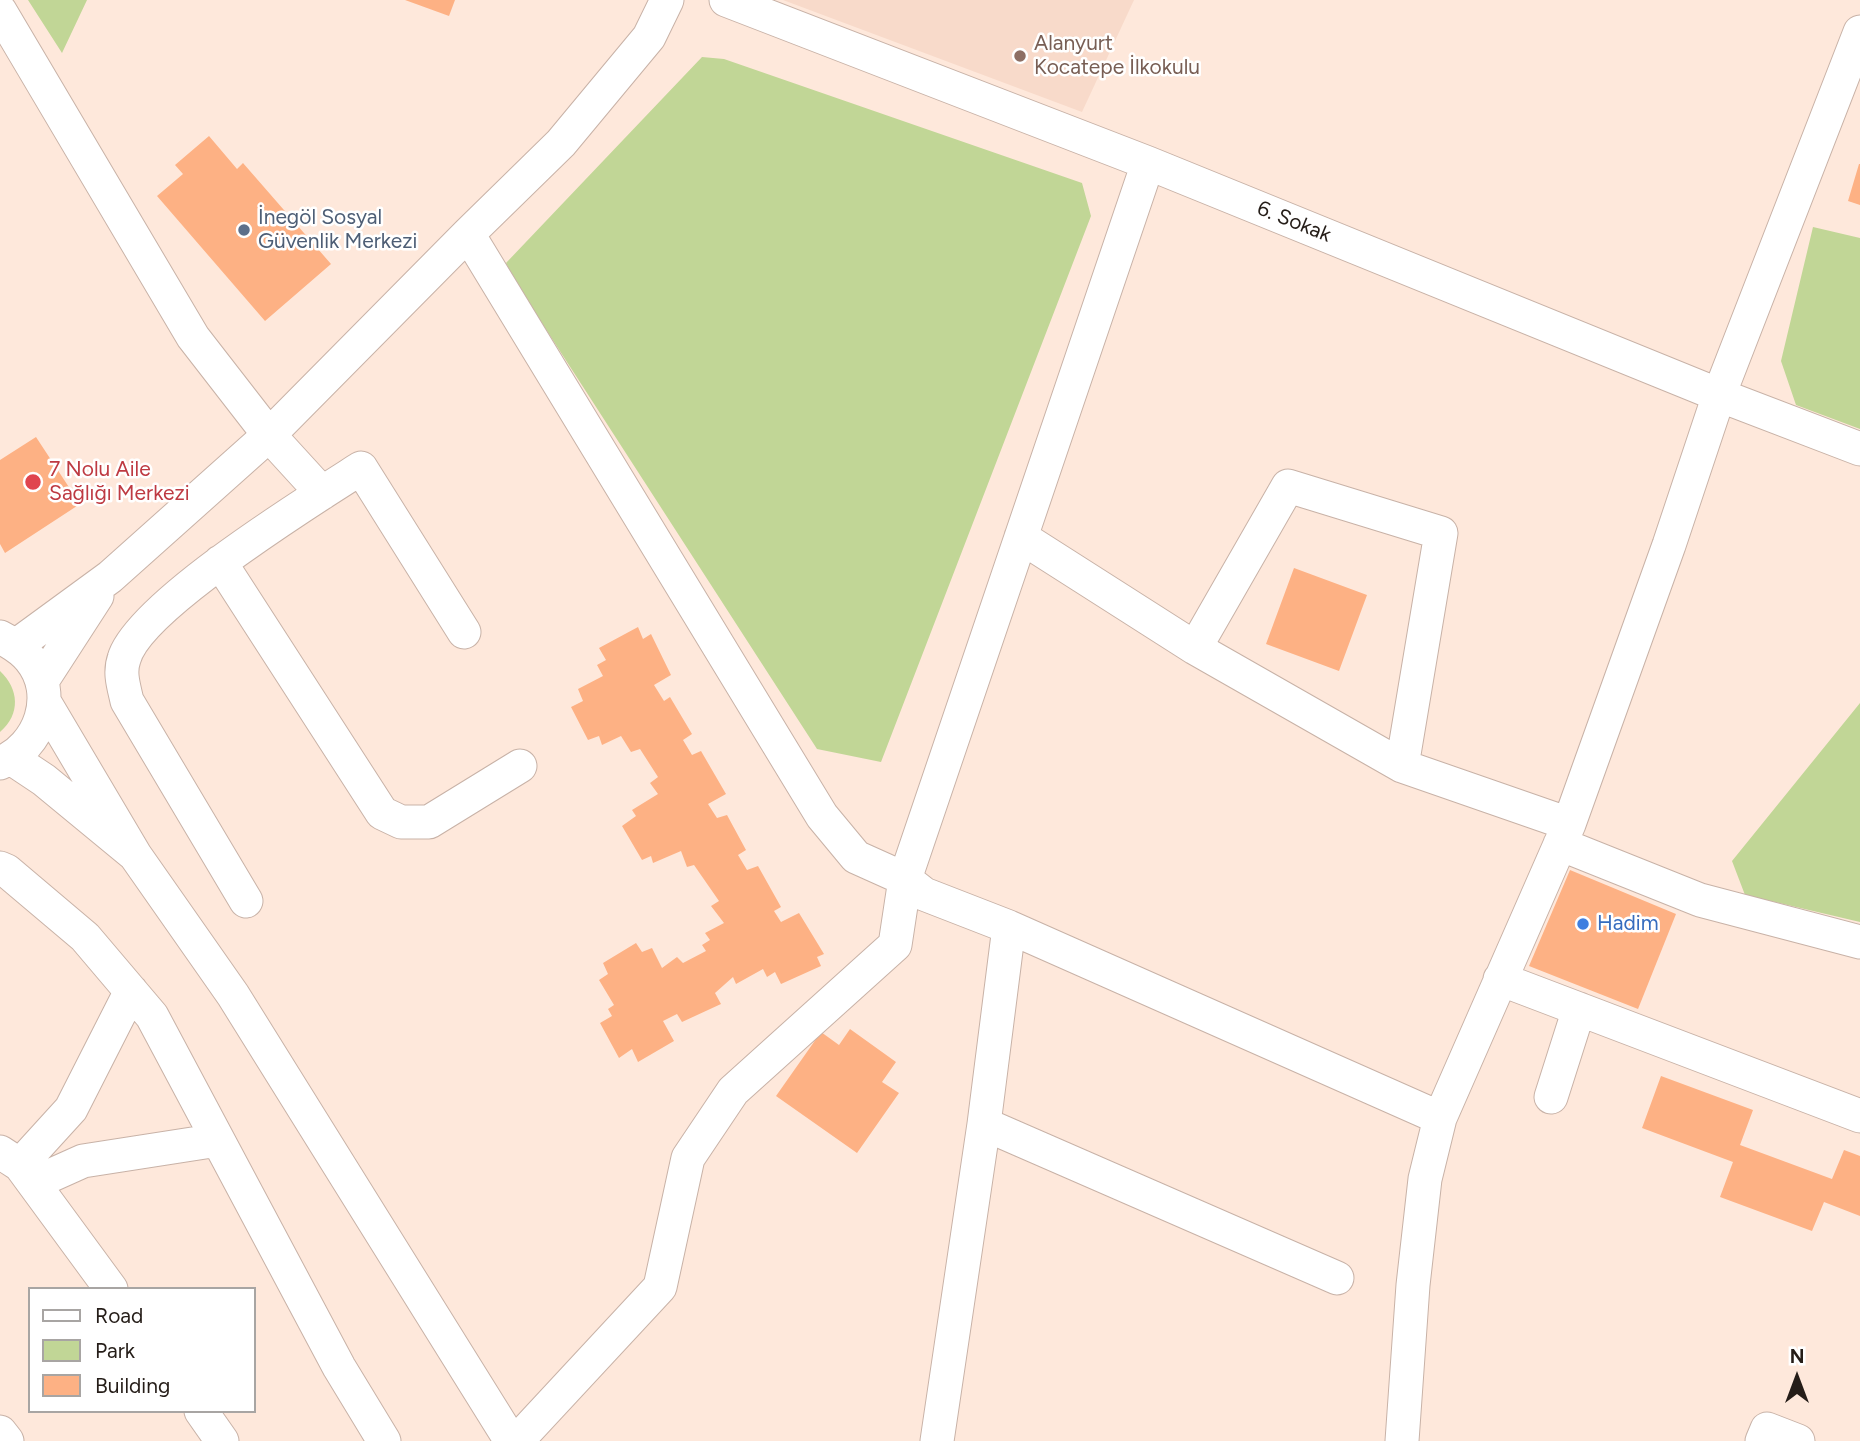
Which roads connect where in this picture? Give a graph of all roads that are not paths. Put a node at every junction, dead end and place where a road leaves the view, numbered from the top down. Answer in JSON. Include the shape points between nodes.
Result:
{"nodes":[{"id":1,"x":667,"y":0,"type":"edge"},
{"id":2,"x":726,"y":0,"type":"edge"},
{"id":3,"x":0,"y":10,"type":"edge"},
{"id":4,"x":1860,"y":32,"type":"edge"},
{"id":5,"x":1148,"y":163,"type":"junction"},
{"id":6,"x":468,"y":234,"type":"junction"},
{"id":7,"x":1719,"y":395,"type":"junction"},
{"id":8,"x":269,"y":435,"type":"junction"},
{"id":9,"x":1860,"y":449,"type":"edge"},
{"id":10,"x":322,"y":493,"type":"junction"},
{"id":11,"x":1021,"y":537,"type":"junction"},
{"id":12,"x":220,"y":562,"type":"junction"},
{"id":13,"x":110,"y":576,"type":"junction"},
{"id":14,"x":464,"y":632,"type":"dead end"},
{"id":15,"x":8,"y":641,"type":"edge"},
{"id":16,"x":1195,"y":648,"type":"junction"},
{"id":17,"x":43,"y":692,"type":"junction"},
{"id":18,"x":6,"y":760,"type":"edge"},
{"id":19,"x":520,"y":766,"type":"dead end"},
{"id":20,"x":1402,"y":766,"type":"junction"},
{"id":21,"x":1565,"y":834,"type":"junction"},
{"id":22,"x":135,"y":855,"type":"junction"},
{"id":23,"x":0,"y":868,"type":"edge"},
{"id":24,"x":905,"y":879,"type":"junction"},
{"id":25,"x":246,"y":901,"type":"dead end"},
{"id":26,"x":1009,"y":927,"type":"junction"},
{"id":27,"x":1860,"y":942,"type":"edge"},
{"id":28,"x":1500,"y":979,"type":"junction"},
{"id":29,"x":131,"y":991,"type":"junction"},
{"id":30,"x":1579,"y":1009,"type":"junction"},
{"id":31,"x":1551,"y":1097,"type":"dead end"},
{"id":32,"x":1860,"y":1116,"type":"edge"},
{"id":33,"x":1440,"y":1118,"type":"junction"},
{"id":34,"x":984,"y":1124,"type":"junction"},
{"id":35,"x":218,"y":1140,"type":"junction"},
{"id":36,"x":18,"y":1167,"type":"edge"},
{"id":37,"x":1337,"y":1278,"type":"dead end"},
{"id":38,"x":109,"y":1287,"type":"edge"},
{"id":39,"x":202,"y":1413,"type":"edge"},
{"id":40,"x":0,"y":1432,"type":"edge"},
{"id":41,"x":6,"y":1441,"type":"edge"},
{"id":42,"x":222,"y":1441,"type":"edge"},
{"id":43,"x":384,"y":1441,"type":"edge"},
{"id":44,"x":511,"y":1441,"type":"edge"},
{"id":45,"x":517,"y":1441,"type":"edge"},
{"id":46,"x":937,"y":1441,"type":"edge"},
{"id":47,"x":1403,"y":1441,"type":"edge"},
{"id":48,"x":1762,"y":1441,"type":"edge"},
{"id":49,"x":1798,"y":1441,"type":"edge"}],
"edges":[{"from":1,"to":6,"type":"street","via":[[649,37],[561,143]]},
{"from":2,"to":5,"type":"street","name":"6. Sokak"},
{"from":3,"to":8,"type":"street","via":[[193,337]]},
{"from":4,"to":7,"type":"street"},
{"from":5,"to":7,"type":"street","name":"6. Sokak"},
{"from":5,"to":11,"type":"street"},
{"from":6,"to":8,"type":"street"},
{"from":6,"to":24,"type":"street","via":[[822,816],[856,857]]},
{"from":7,"to":9,"type":"street","name":"6. Sokak"},
{"from":7,"to":21,"type":"street"},
{"from":8,"to":10,"type":"street"},
{"from":8,"to":13,"type":"street"},
{"from":10,"to":12,"type":"street"},
{"from":10,"to":14,"type":"street","via":[[361,468]]},
{"from":11,"to":16,"type":"street"},
{"from":11,"to":24,"type":"street"},
{"from":12,"to":19,"type":"street","via":[[382,813],[401,822],[429,822]]},
{"from":12,"to":25,"type":"street","via":[[147,624],[128,650],[121,675],[127,701]]},
{"from":13,"to":15,"type":"street"},
{"from":13,"to":17,"type":"street"},
{"from":15,"to":17,"type":"street","via":[[32,661]]},
{"from":16,"to":20,"type":"street"},
{"from":16,"to":20,"type":"street","via":[[1288,486],[1441,533]]},
{"from":17,"to":18,"type":"street","via":[[40,725],[28,744]]},
{"from":17,"to":22,"type":"street"},
{"from":18,"to":22,"type":"street","via":[[44,780]]},
{"from":20,"to":21,"type":"street"},
{"from":21,"to":27,"type":"street","via":[[1700,900]]},
{"from":21,"to":28,"type":"street"},
{"from":22,"to":44,"type":"street","via":[[233,995]]},
{"from":23,"to":29,"type":"street","via":[[85,937]]},
{"from":24,"to":26,"type":"street","via":[[924,894]]},
{"from":24,"to":45,"type":"street","via":[[895,945],[733,1091],[688,1158],[660,1287]]},
{"from":26,"to":33,"type":"street"},
{"from":26,"to":34,"type":"street"},
{"from":28,"to":30,"type":"street"},
{"from":28,"to":33,"type":"street"},
{"from":29,"to":35,"type":"street","via":[[152,1016]]},
{"from":29,"to":36,"type":"street","via":[[71,1109]]},
{"from":30,"to":31,"type":"street"},
{"from":30,"to":32,"type":"street"},
{"from":33,"to":47,"type":"street","via":[[1425,1179]]},
{"from":34,"to":37,"type":"street"},
{"from":34,"to":46,"type":"street"},
{"from":35,"to":36,"type":"street"},
{"from":35,"to":43,"type":"street","via":[[338,1367]]},
{"from":36,"to":38,"type":"street"},
{"from":39,"to":42,"type":"street"},
{"from":40,"to":41,"type":"street"},
{"from":48,"to":49,"type":"street","via":[[1767,1429]]}]}
